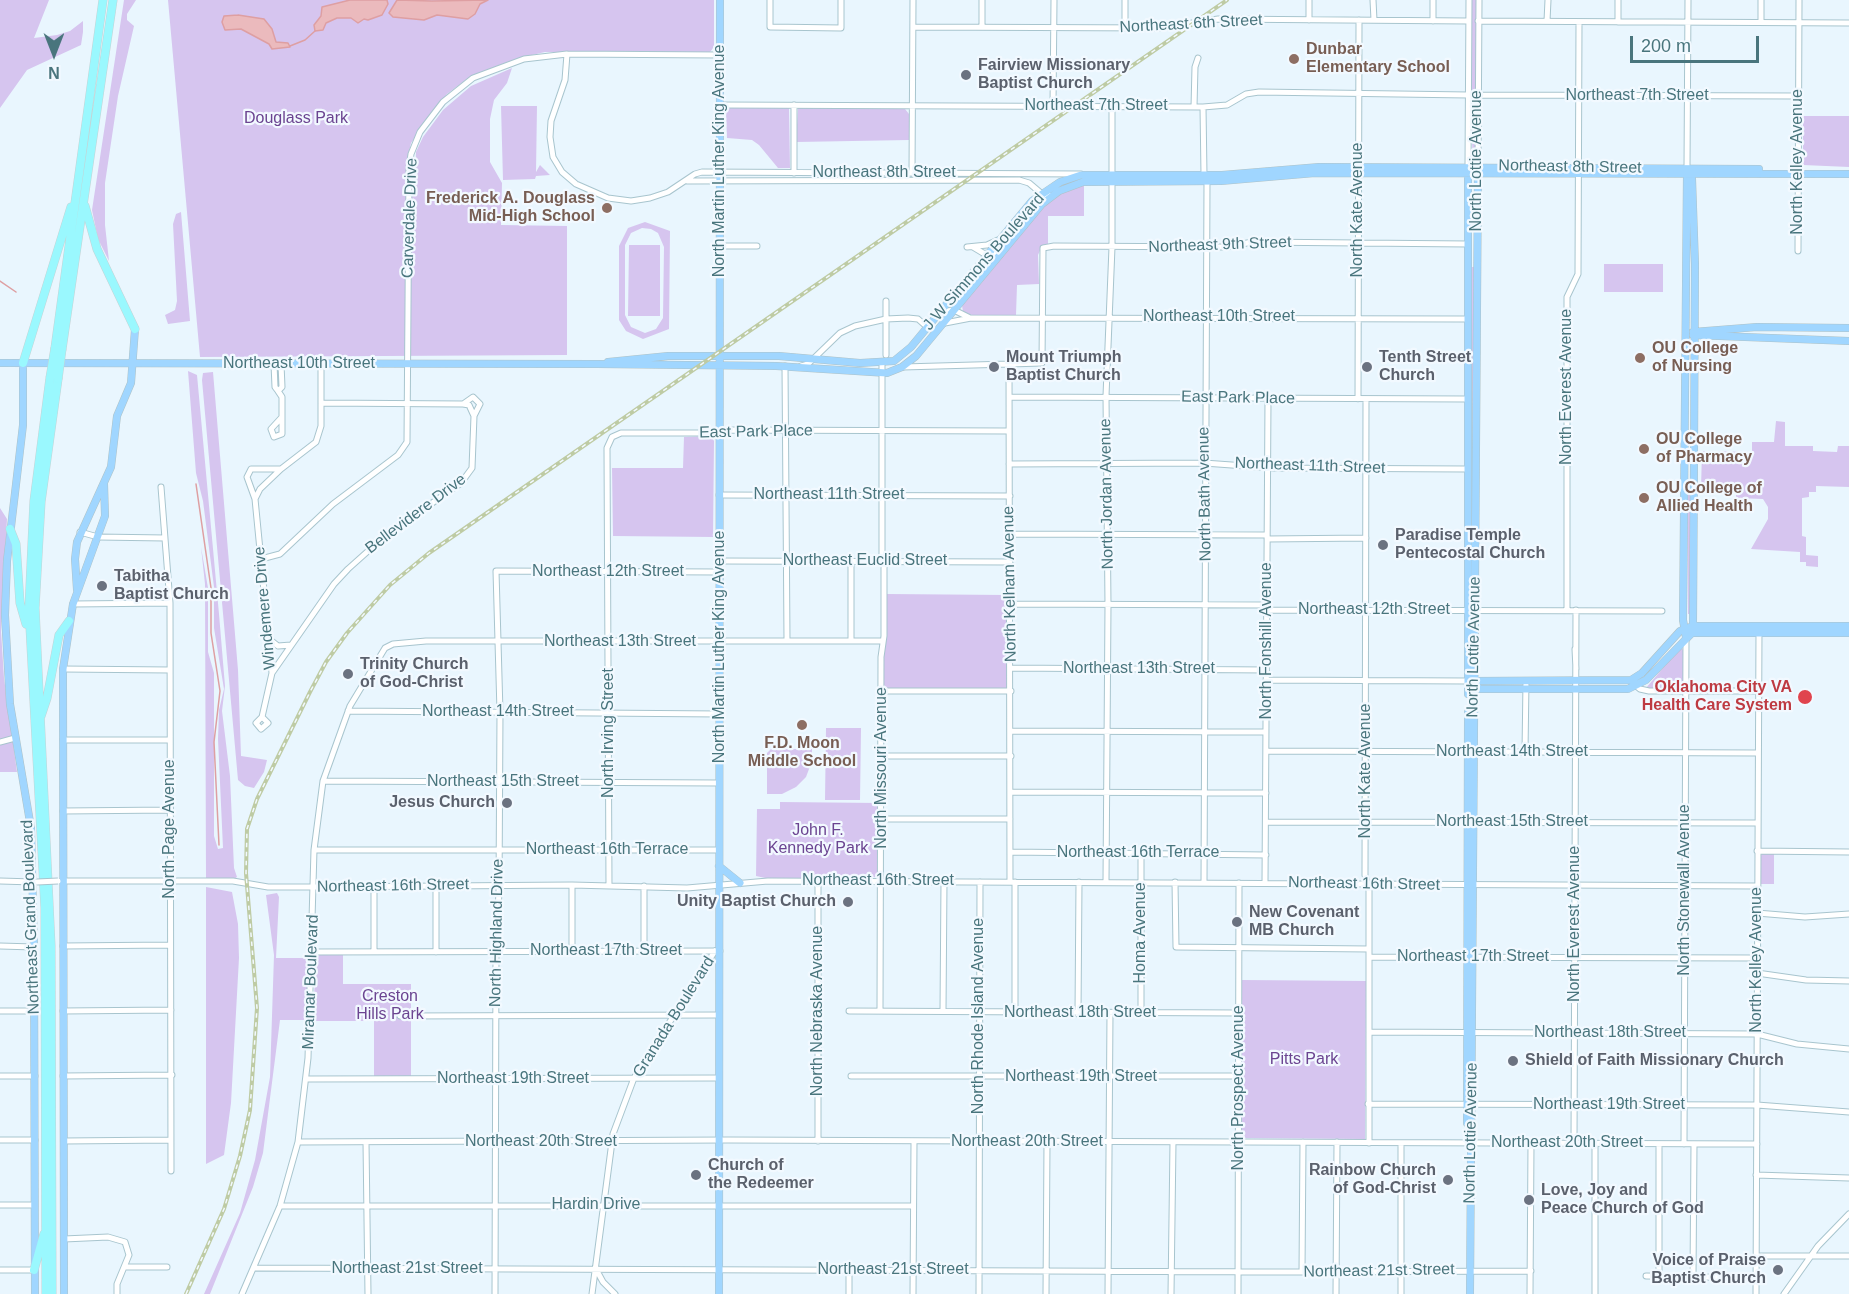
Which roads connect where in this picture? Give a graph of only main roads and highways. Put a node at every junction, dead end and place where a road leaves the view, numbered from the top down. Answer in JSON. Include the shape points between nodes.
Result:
{"nodes":[{"id":1,"x":103,"y":0,"type":"edge"},
{"id":2,"x":113,"y":0,"type":"edge"},
{"id":3,"x":720,"y":0,"type":"edge"},
{"id":4,"x":1468,"y":170,"type":"junction"},
{"id":5,"x":1478,"y":170,"type":"junction"},
{"id":6,"x":1688,"y":172,"type":"junction"},
{"id":7,"x":1849,"y":172,"type":"edge"},
{"id":8,"x":1112,"y":177,"type":"junction"},
{"id":9,"x":77,"y":190,"type":"junction"},
{"id":10,"x":84,"y":201,"type":"junction"},
{"id":11,"x":1849,"y":328,"type":"edge"},
{"id":12,"x":135,"y":329,"type":"joint"},
{"id":13,"x":1684,"y":334,"type":"junction"},
{"id":14,"x":1695,"y":334,"type":"junction"},
{"id":15,"x":1849,"y":341,"type":"edge"},
{"id":16,"x":58,"y":348,"type":"junction"},
{"id":17,"x":719,"y":356,"type":"junction"},
{"id":18,"x":899,"y":359,"type":"joint"},
{"id":19,"x":0,"y":363,"type":"edge"},
{"id":20,"x":23,"y":363,"type":"junction"},
{"id":21,"x":134,"y":363,"type":"junction"},
{"id":22,"x":597,"y":364,"type":"junction"},
{"id":23,"x":719,"y":366,"type":"junction"},
{"id":24,"x":902,"y":368,"type":"joint"},
{"id":25,"x":54,"y":378,"type":"junction"},
{"id":26,"x":104,"y":483,"type":"junction"},
{"id":27,"x":10,"y":529,"type":"junction"},
{"id":28,"x":77,"y":590,"type":"junction"},
{"id":29,"x":1471,"y":610,"type":"junction"},
{"id":30,"x":69,"y":621,"type":"junction"},
{"id":31,"x":1693,"y":626,"type":"junction"},
{"id":32,"x":1849,"y":626,"type":"edge"},
{"id":33,"x":1684,"y":627,"type":"junction"},
{"id":34,"x":1759,"y":629,"type":"junction"},
{"id":35,"x":1849,"y":633,"type":"edge"},
{"id":36,"x":29,"y":635,"type":"junction"},
{"id":37,"x":1686,"y":637,"type":"junction"},
{"id":38,"x":1472,"y":682,"type":"junction"},
{"id":39,"x":1634,"y":684,"type":"junction"},
{"id":40,"x":39,"y":720,"type":"junction"},
{"id":41,"x":719,"y":866,"type":"junction"},
{"id":42,"x":740,"y":883,"type":"road end"},
{"id":43,"x":47,"y":1224,"type":"junction"},
{"id":44,"x":34,"y":1270,"type":"junction"},
{"id":45,"x":52,"y":1277,"type":"junction"},
{"id":46,"x":35,"y":1294,"type":"edge"},
{"id":47,"x":46,"y":1294,"type":"edge"},
{"id":48,"x":52,"y":1294,"type":"edge"},
{"id":49,"x":58,"y":1294,"type":"edge"},
{"id":50,"x":64,"y":1294,"type":"edge"},
{"id":51,"x":719,"y":1294,"type":"edge"},
{"id":52,"x":1468,"y":1294,"type":"edge"}],
"edges":[{"from":1,"to":9,"type":"highway"},
{"from":2,"to":10,"type":"highway"},
{"from":3,"to":17,"type":"main road","name":"North Martin Luther King Avenue"},
{"from":4,"to":5,"type":"main road","name":"Northeast 8th Street"},
{"from":4,"to":8,"type":"main road","name":"Northeast 8th Street"},
{"from":4,"to":29,"type":"main road","name":"North Lottie Avenue","via":[[1467,469]]},
{"from":5,"to":6,"type":"main road","name":"Northeast 8th Street"},
{"from":5,"to":29,"type":"main road","name":"North Lottie Avenue","via":[[1477,538]]},
{"from":6,"to":7,"type":"main road","name":"Northeast 8th Street"},
{"from":6,"to":13,"type":"main road","name":"North Stonewall Avenue"},
{"from":6,"to":14,"type":"main road","name":"North Stonewall Avenue","via":[[1695,264]]},
{"from":8,"to":18,"type":"main road","name":"J W Simmons Boulevard","via":[[1086,174],[1066,179],[1040,194]]},
{"from":8,"to":24,"type":"main road","name":"J W Simmons Boulevard","via":[[1079,182],[1051,196]]},
{"from":9,"to":16,"type":"highway"},
{"from":9,"to":20,"type":"highway"},
{"from":10,"to":12,"type":"highway","via":[[97,249]]},
{"from":10,"to":16,"type":"highway"},
{"from":11,"to":14,"type":"main road","via":[[1756,327]]},
{"from":12,"to":21,"type":"main road","name":"Northeast Grand Boulevard"},
{"from":13,"to":14,"type":"main road"},
{"from":13,"to":33,"type":"main road","name":"North Stonewall Avenue"},
{"from":14,"to":15,"type":"main road"},
{"from":14,"to":31,"type":"main road","name":"North Stonewall Avenue"},
{"from":16,"to":25,"type":"highway","bridge":true},
{"from":17,"to":18,"type":"main road","name":"Northeast 10th Street","via":[[882,364]]},
{"from":17,"to":22,"type":"main road","name":"Northeast 10th Street","via":[[657,356]]},
{"from":17,"to":23,"type":"main road","name":"North Martin Luther King Avenue"},
{"from":19,"to":20,"type":"main road","name":"Northeast 10th Street"},
{"from":20,"to":21,"type":"main road","name":"Northeast 10th Street"},
{"from":20,"to":27,"type":"main road","name":"Northeast Grand Boulevard","via":[[22,446]]},
{"from":21,"to":22,"type":"main road","name":"Northeast 10th Street"},
{"from":21,"to":26,"type":"main road","name":"Northeast Grand Boulevard","via":[[129,390],[117,416],[112,458]]},
{"from":22,"to":23,"type":"main road","name":"Northeast 10th Street"},
{"from":23,"to":24,"type":"main road","name":"Northeast 10th Street","via":[[882,373]]},
{"from":23,"to":41,"type":"main road","name":"North Martin Luther King Avenue"},
{"from":25,"to":36,"type":"highway","via":[[34,501]]},
{"from":25,"to":40,"type":"highway","via":[[36,572]]},
{"from":26,"to":28,"type":"main road","name":"Northeast Grand Boulevard","via":[[105,516]]},
{"from":26,"to":28,"type":"main road","name":"Northeast Grand Boulevard","via":[[80,532],[75,552]]},
{"from":27,"to":36,"type":"highway","via":[[16,544],[20,603]]},
{"from":27,"to":44,"type":"main road","name":"Northeast Grand Boulevard","via":[[5,639],[35,882]]},
{"from":28,"to":30,"type":"main road","name":"Northeast Grand Boulevard"},
{"from":29,"to":38,"type":"main road","name":"North Lottie Avenue"},
{"from":30,"to":40,"type":"highway","via":[[59,635]]},
{"from":30,"to":50,"type":"main road","name":"Northeast Grand Boulevard","via":[[63,669],[61,881]]},
{"from":31,"to":33,"type":"main road"},
{"from":31,"to":34,"type":"main road"},
{"from":31,"to":37,"type":"main road"},
{"from":32,"to":34,"type":"main road"},
{"from":33,"to":37,"type":"main road","name":"North Stonewall Avenue"},
{"from":33,"to":39,"type":"main road"},
{"from":34,"to":35,"type":"main road"},
{"from":34,"to":37,"type":"main road","via":[[1692,633]]},
{"from":36,"to":43,"type":"highway","via":[[45,902]]},
{"from":37,"to":39,"type":"main road"},
{"from":38,"to":39,"type":"main road"},
{"from":38,"to":52,"type":"main road","name":"North Lottie Avenue"},
{"from":40,"to":45,"type":"highway","via":[[51,936]]},
{"from":41,"to":42,"type":"main road"},
{"from":41,"to":51,"type":"main road","name":"North Martin Luther King Avenue"},
{"from":43,"to":44,"type":"highway"},
{"from":43,"to":47,"type":"highway"},
{"from":44,"to":46,"type":"main road","name":"Northeast Grand Boulevard"},
{"from":45,"to":48,"type":"highway"},
{"from":45,"to":49,"type":"highway"}]}
